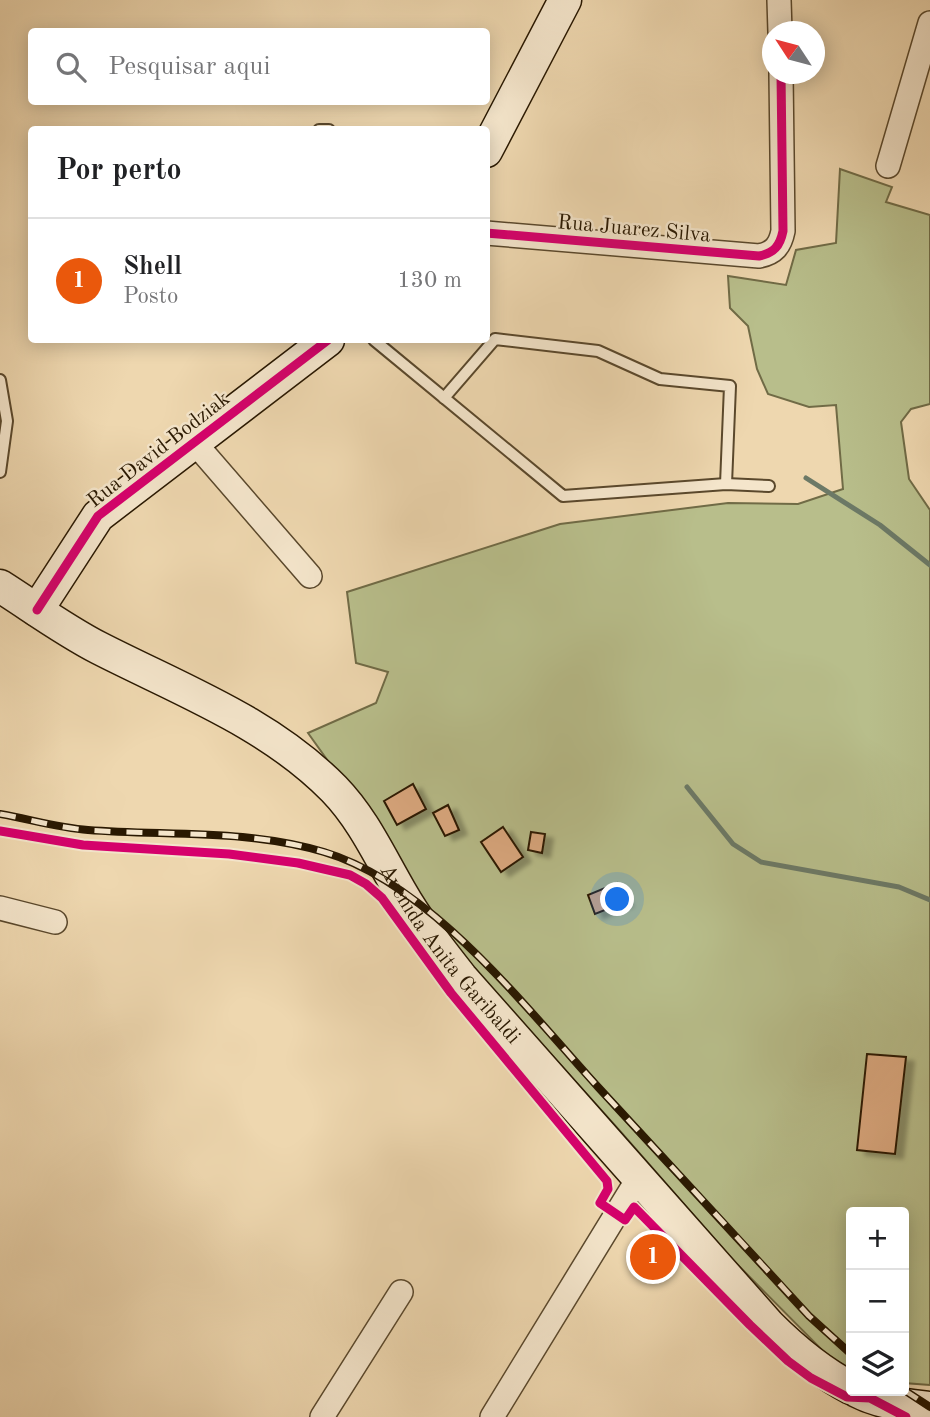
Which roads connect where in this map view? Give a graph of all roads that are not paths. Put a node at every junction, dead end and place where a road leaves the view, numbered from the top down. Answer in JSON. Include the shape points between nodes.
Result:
{"nodes":[{"id":1,"x":565,"y":0,"type":"edge"},
{"id":2,"x":779,"y":0,"type":"edge"},
{"id":3,"x":780,"y":21,"type":"edge"},
{"id":4,"x":930,"y":23,"type":"edge"},
{"id":5,"x":781,"y":84,"type":"edge"},
{"id":6,"x":920,"y":96,"type":"edge"},
{"id":7,"x":490,"y":143,"type":"edge"},
{"id":8,"x":888,"y":166,"type":"dead end"},
{"id":9,"x":490,"y":233,"type":"edge"},
{"id":10,"x":324,"y":343,"type":"edge"},
{"id":11,"x":378,"y":343,"type":"edge"},
{"id":12,"x":0,"y":380,"type":"edge"},
{"id":13,"x":444,"y":398,"type":"junction"},
{"id":14,"x":194,"y":442,"type":"junction"},
{"id":15,"x":0,"y":472,"type":"edge"},
{"id":16,"x":726,"y":484,"type":"junction"},
{"id":17,"x":769,"y":486,"type":"dead end"},
{"id":18,"x":310,"y":576,"type":"dead end"},
{"id":19,"x":0,"y":586,"type":"edge"},
{"id":20,"x":37,"y":610,"type":"junction"},
{"id":21,"x":0,"y":908,"type":"edge"},
{"id":22,"x":55,"y":922,"type":"dead end"},
{"id":23,"x":639,"y":1177,"type":"junction"},
{"id":24,"x":401,"y":1292,"type":"dead end"},
{"id":25,"x":846,"y":1384,"type":"edge"},
{"id":26,"x":867,"y":1396,"type":"edge"},
{"id":27,"x":872,"y":1396,"type":"edge"},
{"id":28,"x":930,"y":1408,"type":"edge"},
{"id":29,"x":322,"y":1417,"type":"edge"},
{"id":30,"x":492,"y":1417,"type":"edge"},
{"id":31,"x":906,"y":1417,"type":"edge"}],
"edges":[{"from":1,"to":7,"type":"main road"},
{"from":2,"to":3,"type":"street"},
{"from":4,"to":6,"type":"street"},
{"from":5,"to":9,"type":"street","name":"Rua Juarez Silva","via":[[783,231],[777,248],[768,254]]},
{"from":6,"to":8,"type":"street"},
{"from":10,"to":14,"type":"main road","name":"Rua David Bodziak"},
{"from":11,"to":13,"type":"lane"},
{"from":12,"to":15,"type":"lane","via":[[7,421]]},
{"from":13,"to":16,"type":"lane","via":[[564,496]]},
{"from":13,"to":16,"type":"lane","via":[[495,339],[598,351],[660,379],[730,386]]},
{"from":14,"to":18,"type":"street"},
{"from":14,"to":20,"type":"main road","name":"Rua David Bodziak","via":[[99,516]]},
{"from":16,"to":17,"type":"lane"},
{"from":19,"to":20,"type":"main road","name":"Avenida Anita Garibaldi"},
{"from":20,"to":23,"type":"main road","name":"Avenida Anita Garibaldi","via":[[99,648],[229,711],[287,749],[333,788],[363,825],[434,943]]},
{"from":21,"to":22,"type":"street"},
{"from":23,"to":25,"type":"main road","name":"Avenida Anita Garibaldi","via":[[769,1325],[819,1369]]},
{"from":23,"to":30,"type":"street"},
{"from":24,"to":29,"type":"street"},
{"from":26,"to":31,"type":"street"},
{"from":27,"to":28,"type":"main road","name":"Avenida Anita Garibaldi","via":[[898,1405]]}]}
